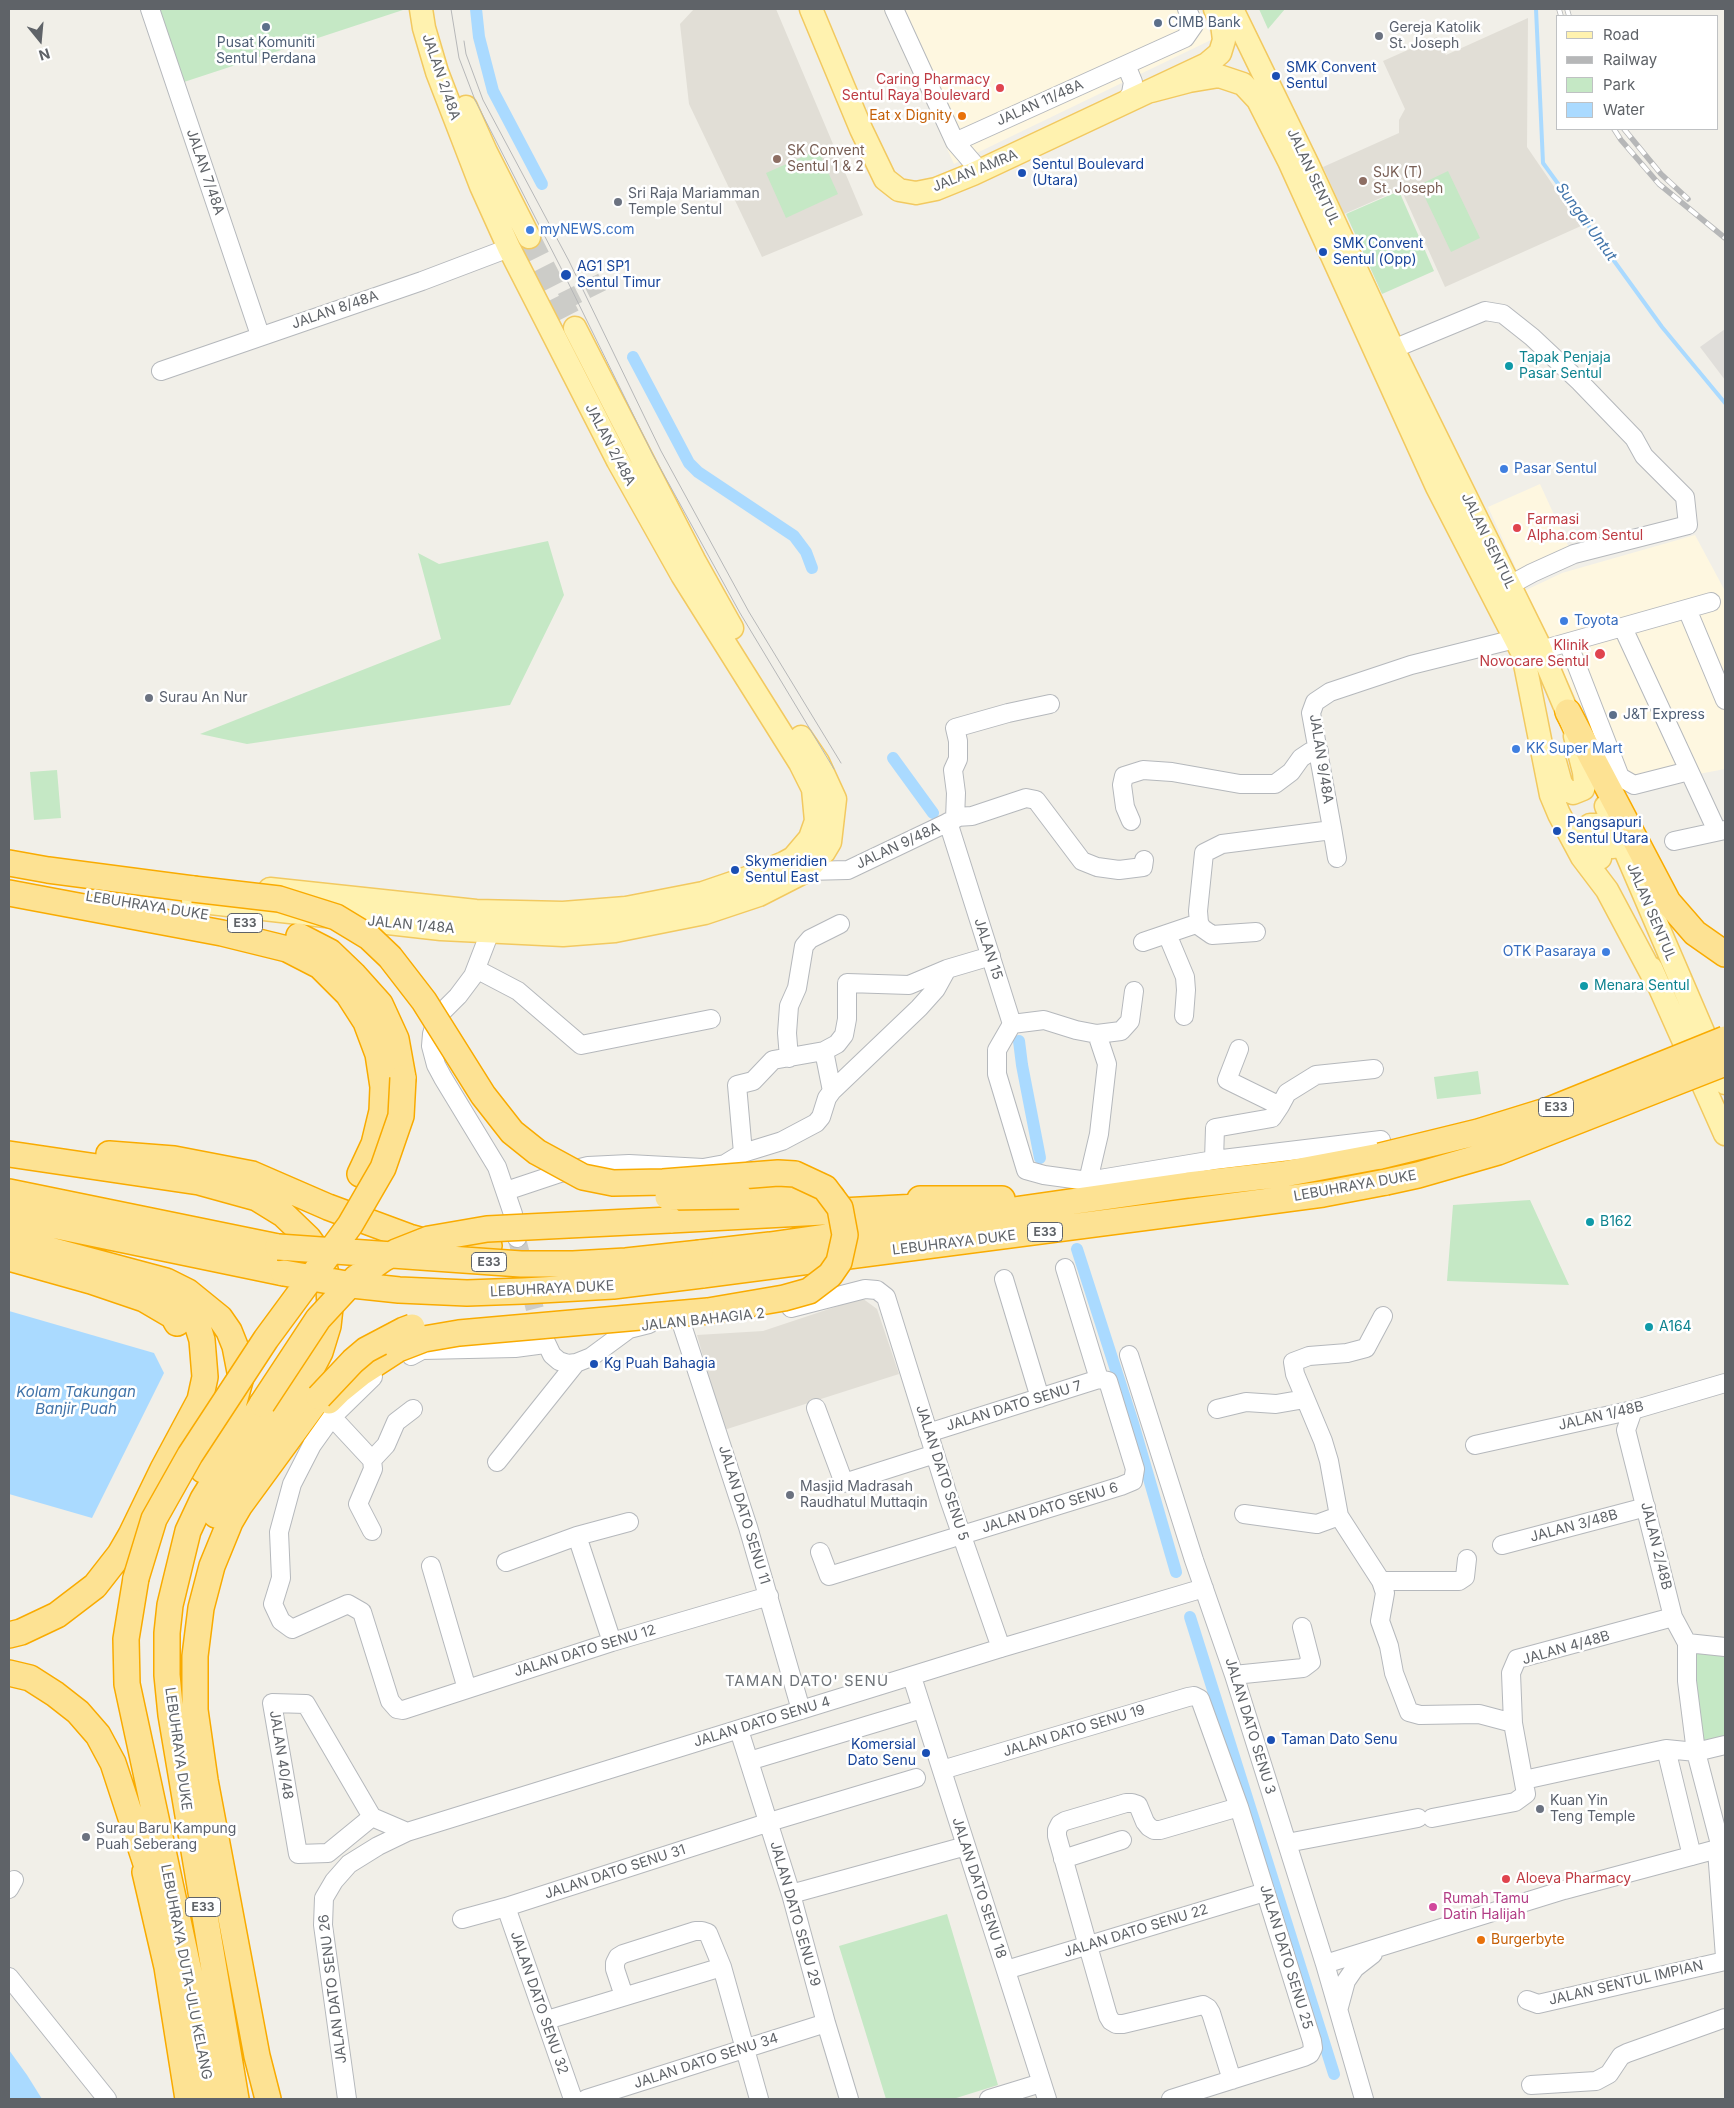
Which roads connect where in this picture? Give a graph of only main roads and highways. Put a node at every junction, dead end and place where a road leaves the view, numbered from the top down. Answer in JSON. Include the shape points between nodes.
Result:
{"nodes":[{"id":1,"x":421,"y":9,"type":"edge"},
{"id":2,"x":434,"y":9,"type":"edge"},
{"id":3,"x":811,"y":9,"type":"edge"},
{"id":4,"x":1216,"y":9,"type":"edge"},
{"id":5,"x":1232,"y":9,"type":"edge"},
{"id":6,"x":1151,"y":91,"type":"junction"},
{"id":7,"x":529,"y":237,"type":"tunnel mouth"},
{"id":8,"x":575,"y":328,"type":"tunnel mouth"},
{"id":9,"x":1527,"y":648,"type":"junction"},
{"id":10,"x":1568,"y":712,"type":"junction"},
{"id":11,"x":817,"y":845,"type":"junction"},
{"id":12,"x":9,"y":855,"type":"edge"},
{"id":13,"x":9,"y":863,"type":"edge"},
{"id":14,"x":799,"y":864,"type":"junction"},
{"id":15,"x":9,"y":874,"type":"edge"},
{"id":16,"x":9,"y":882,"type":"edge"},
{"id":17,"x":193,"y":889,"type":"junction"},
{"id":18,"x":9,"y":893,"type":"edge"},
{"id":19,"x":1725,"y":954,"type":"edge"},
{"id":20,"x":1683,"y":986,"type":"junction"},
{"id":21,"x":1660,"y":989,"type":"junction"},
{"id":22,"x":1725,"y":1039,"type":"edge"},
{"id":23,"x":1725,"y":1063,"type":"edge"},
{"id":24,"x":1725,"y":1083,"type":"edge"},
{"id":25,"x":1725,"y":1134,"type":"edge"},
{"id":26,"x":9,"y":1140,"type":"edge"},
{"id":27,"x":9,"y":1146,"type":"edge"},
{"id":28,"x":47,"y":1150,"type":"junction"},
{"id":29,"x":9,"y":1154,"type":"edge"},
{"id":30,"x":1092,"y":1189,"type":"junction"},
{"id":31,"x":9,"y":1192,"type":"edge"},
{"id":32,"x":9,"y":1216,"type":"edge"},
{"id":33,"x":9,"y":1238,"type":"edge"},
{"id":34,"x":9,"y":1258,"type":"edge"},
{"id":35,"x":700,"y":1266,"type":"junction"},
{"id":36,"x":130,"y":1270,"type":"junction"},
{"id":37,"x":266,"y":1338,"type":"junction"},
{"id":38,"x":190,"y":1416,"type":"junction"},
{"id":39,"x":266,"y":1472,"type":"junction"},
{"id":40,"x":136,"y":1578,"type":"joint"},
{"id":41,"x":170,"y":1605,"type":"junction"},
{"id":42,"x":201,"y":1608,"type":"junction"},
{"id":43,"x":9,"y":1635,"type":"edge"},
{"id":44,"x":9,"y":1673,"type":"edge"},
{"id":45,"x":199,"y":2094,"type":"edge"},
{"id":46,"x":236,"y":2099,"type":"edge"},
{"id":47,"x":268,"y":2099,"type":"edge"}],
"edges":[{"from":1,"to":11,"type":"main road","name":"JALAN 2/48A","via":[[437,72],[509,248],[618,461],[682,575],[814,789]]},
{"from":2,"to":7,"type":"main road","name":"JALAN 2/48A","via":[[450,68],[466,107]]},
{"from":3,"to":6,"type":"main road","name":"JALAN AMRA","via":[[885,179],[899,190],[916,193],[936,189]]},
{"from":4,"to":6,"type":"main road","via":[[1224,40],[1220,53],[1207,64]]},
{"from":5,"to":9,"type":"main road","name":"JALAN SENTUL","via":[[1510,585]]},
{"from":6,"to":9,"type":"main road","name":"JALAN SENTUL","via":[[1189,80],[1219,76],[1243,84],[1258,100],[1437,487]]},
{"from":8,"to":11,"type":"main road","name":"JALAN 2/48A","via":[[694,560],[742,646],[828,782],[835,799],[830,842]]},
{"from":9,"to":10,"type":"main road","name":"JALAN SENTUL"},
{"from":9,"to":10,"type":"main road","via":[[1561,784],[1573,793],[1583,789],[1585,783]]},
{"from":9,"to":21,"type":"main road","name":"JALAN SENTUL","via":[[1551,796],[1572,841],[1607,890]]},
{"from":10,"to":19,"type":"highway","via":[[1668,902],[1695,933]]},
{"from":10,"to":20,"type":"main road","name":"JALAN SENTUL"},
{"from":11,"to":14,"type":"main road","name":"JALAN 2/48A"},
{"from":12,"to":14,"type":"main road","name":"JALAN 1/48A","via":[[21,859],[457,909],[563,913],[626,908],[703,892]]},
{"from":13,"to":17,"type":"highway","name":"LEBUHRAYA DUKE"},
{"from":14,"to":15,"type":"main road","name":"JALAN 1/48A","via":[[760,895],[705,913],[615,931],[563,935],[441,929],[233,906],[45,882]]},
{"from":16,"to":37,"type":"highway","name":"LEBUHRAYA DUKE","number":"E33","bridge":true,"via":[[185,911],[299,936],[330,952],[380,1004],[396,1039],[403,1078],[401,1116],[383,1168],[350,1225]]},
{"from":17,"to":30,"type":"highway","bridge":true,"via":[[276,908],[326,925],[357,945],[380,967],[412,1008],[471,1099],[503,1139],[523,1159],[573,1186],[603,1194],[664,1197],[818,1196],[887,1200]]},
{"from":17,"to":39,"type":"highway","bridge":true,"via":[[279,899],[336,917],[369,937],[390,957],[424,1001],[482,1095],[512,1132],[537,1152],[583,1177],[613,1183],[795,1174],[825,1188],[840,1208],[845,1235],[839,1262],[830,1276],[809,1291],[784,1298],[708,1311],[458,1333],[424,1339],[398,1349],[340,1390]]},
{"from":18,"to":37,"type":"highway","bridge":true,"via":[[287,949],[320,966],[348,994],[366,1022],[378,1054],[383,1087],[382,1111],[374,1144],[333,1225],[279,1310]]},
{"from":20,"to":21,"type":"main road","via":[[1604,830],[1599,825],[1590,825],[1585,829],[1585,835],[1620,888]]},
{"from":20,"to":24,"type":"main road","name":"JALAN SENTUL"},
{"from":21,"to":25,"type":"main road","name":"JALAN SENTUL"},
{"from":22,"to":30,"type":"highway","name":"LEBUHRAYA DUKE","number":"E33","bridge":true,"via":[[1550,1110],[1478,1132],[1380,1148],[1284,1174]]},
{"from":23,"to":35,"type":"highway","name":"LEBUHRAYA DUKE","number":"E33","bridge":true,"via":[[1498,1152],[1386,1182],[1323,1194],[952,1244]]},
{"from":26,"to":28,"type":"highway"},
{"from":27,"to":28,"type":"highway"},
{"from":28,"to":35,"type":"highway","via":[[174,1159],[252,1174],[328,1207],[438,1245],[592,1249]]},
{"from":29,"to":42,"type":"highway","via":[[199,1182],[257,1198],[283,1214],[308,1238],[324,1265],[330,1308],[320,1352],[306,1379],[216,1514],[202,1551],[199,1574]]},
{"from":30,"to":35,"type":"highway","name":"LEBUHRAYA DUKE","number":"E33","via":[[770,1245]]},
{"from":30,"to":41,"type":"highway","bridge":true,"via":[[670,1220],[487,1229],[429,1240],[396,1252],[356,1278],[318,1319],[203,1500],[184,1544]]},
{"from":31,"to":35,"type":"highway","name":"LEBUHRAYA DUKE","number":"E33","bridge":true,"via":[[278,1247],[521,1264],[600,1262]]},
{"from":32,"to":35,"type":"highway","name":"LEBUHRAYA DUKE","number":"E33","bridge":true,"via":[[284,1273],[399,1290],[523,1292],[613,1286]]},
{"from":33,"to":36,"type":"highway"},
{"from":34,"to":38,"type":"highway","via":[[144,1299],[173,1316],[184,1336],[189,1358],[192,1386]]},
{"from":35,"to":39,"type":"highway","bridge":true,"via":[[645,1299],[489,1314],[425,1323],[404,1330],[366,1350],[353,1361],[326,1407]]},
{"from":36,"to":38,"type":"highway","via":[[158,1288],[189,1314],[198,1327],[206,1377],[200,1400]]},
{"from":36,"to":41,"type":"highway","via":[[188,1292],[220,1318],[229,1331],[241,1377],[228,1424],[179,1516],[169,1544]]},
{"from":37,"to":40,"type":"highway","name":"LEBUHRAYA DUKE","number":"E33","bridge":true,"via":[[190,1455],[154,1519]]},
{"from":38,"to":43,"type":"highway","via":[[120,1554],[94,1586],[57,1615]]},
{"from":39,"to":42,"type":"highway","via":[[240,1504],[222,1537]]},
{"from":40,"to":45,"type":"highway","name":"LEBUHRAYA DUTA-ULU KELANG","number":"E33","via":[[126,1640],[127,1684],[191,1981]]},
{"from":41,"to":46,"type":"highway","name":"LEBUHRAYA DUKE","number":"E33","via":[[167,1660],[171,1716]]},
{"from":42,"to":47,"type":"highway","name":"LEBUHRAYA DUKE","number":"E33","via":[[195,1656],[195,1710],[239,1964]]},
{"from":44,"to":45,"type":"highway","via":[[30,1678],[78,1712],[98,1735],[114,1763],[151,1874]]}]}
